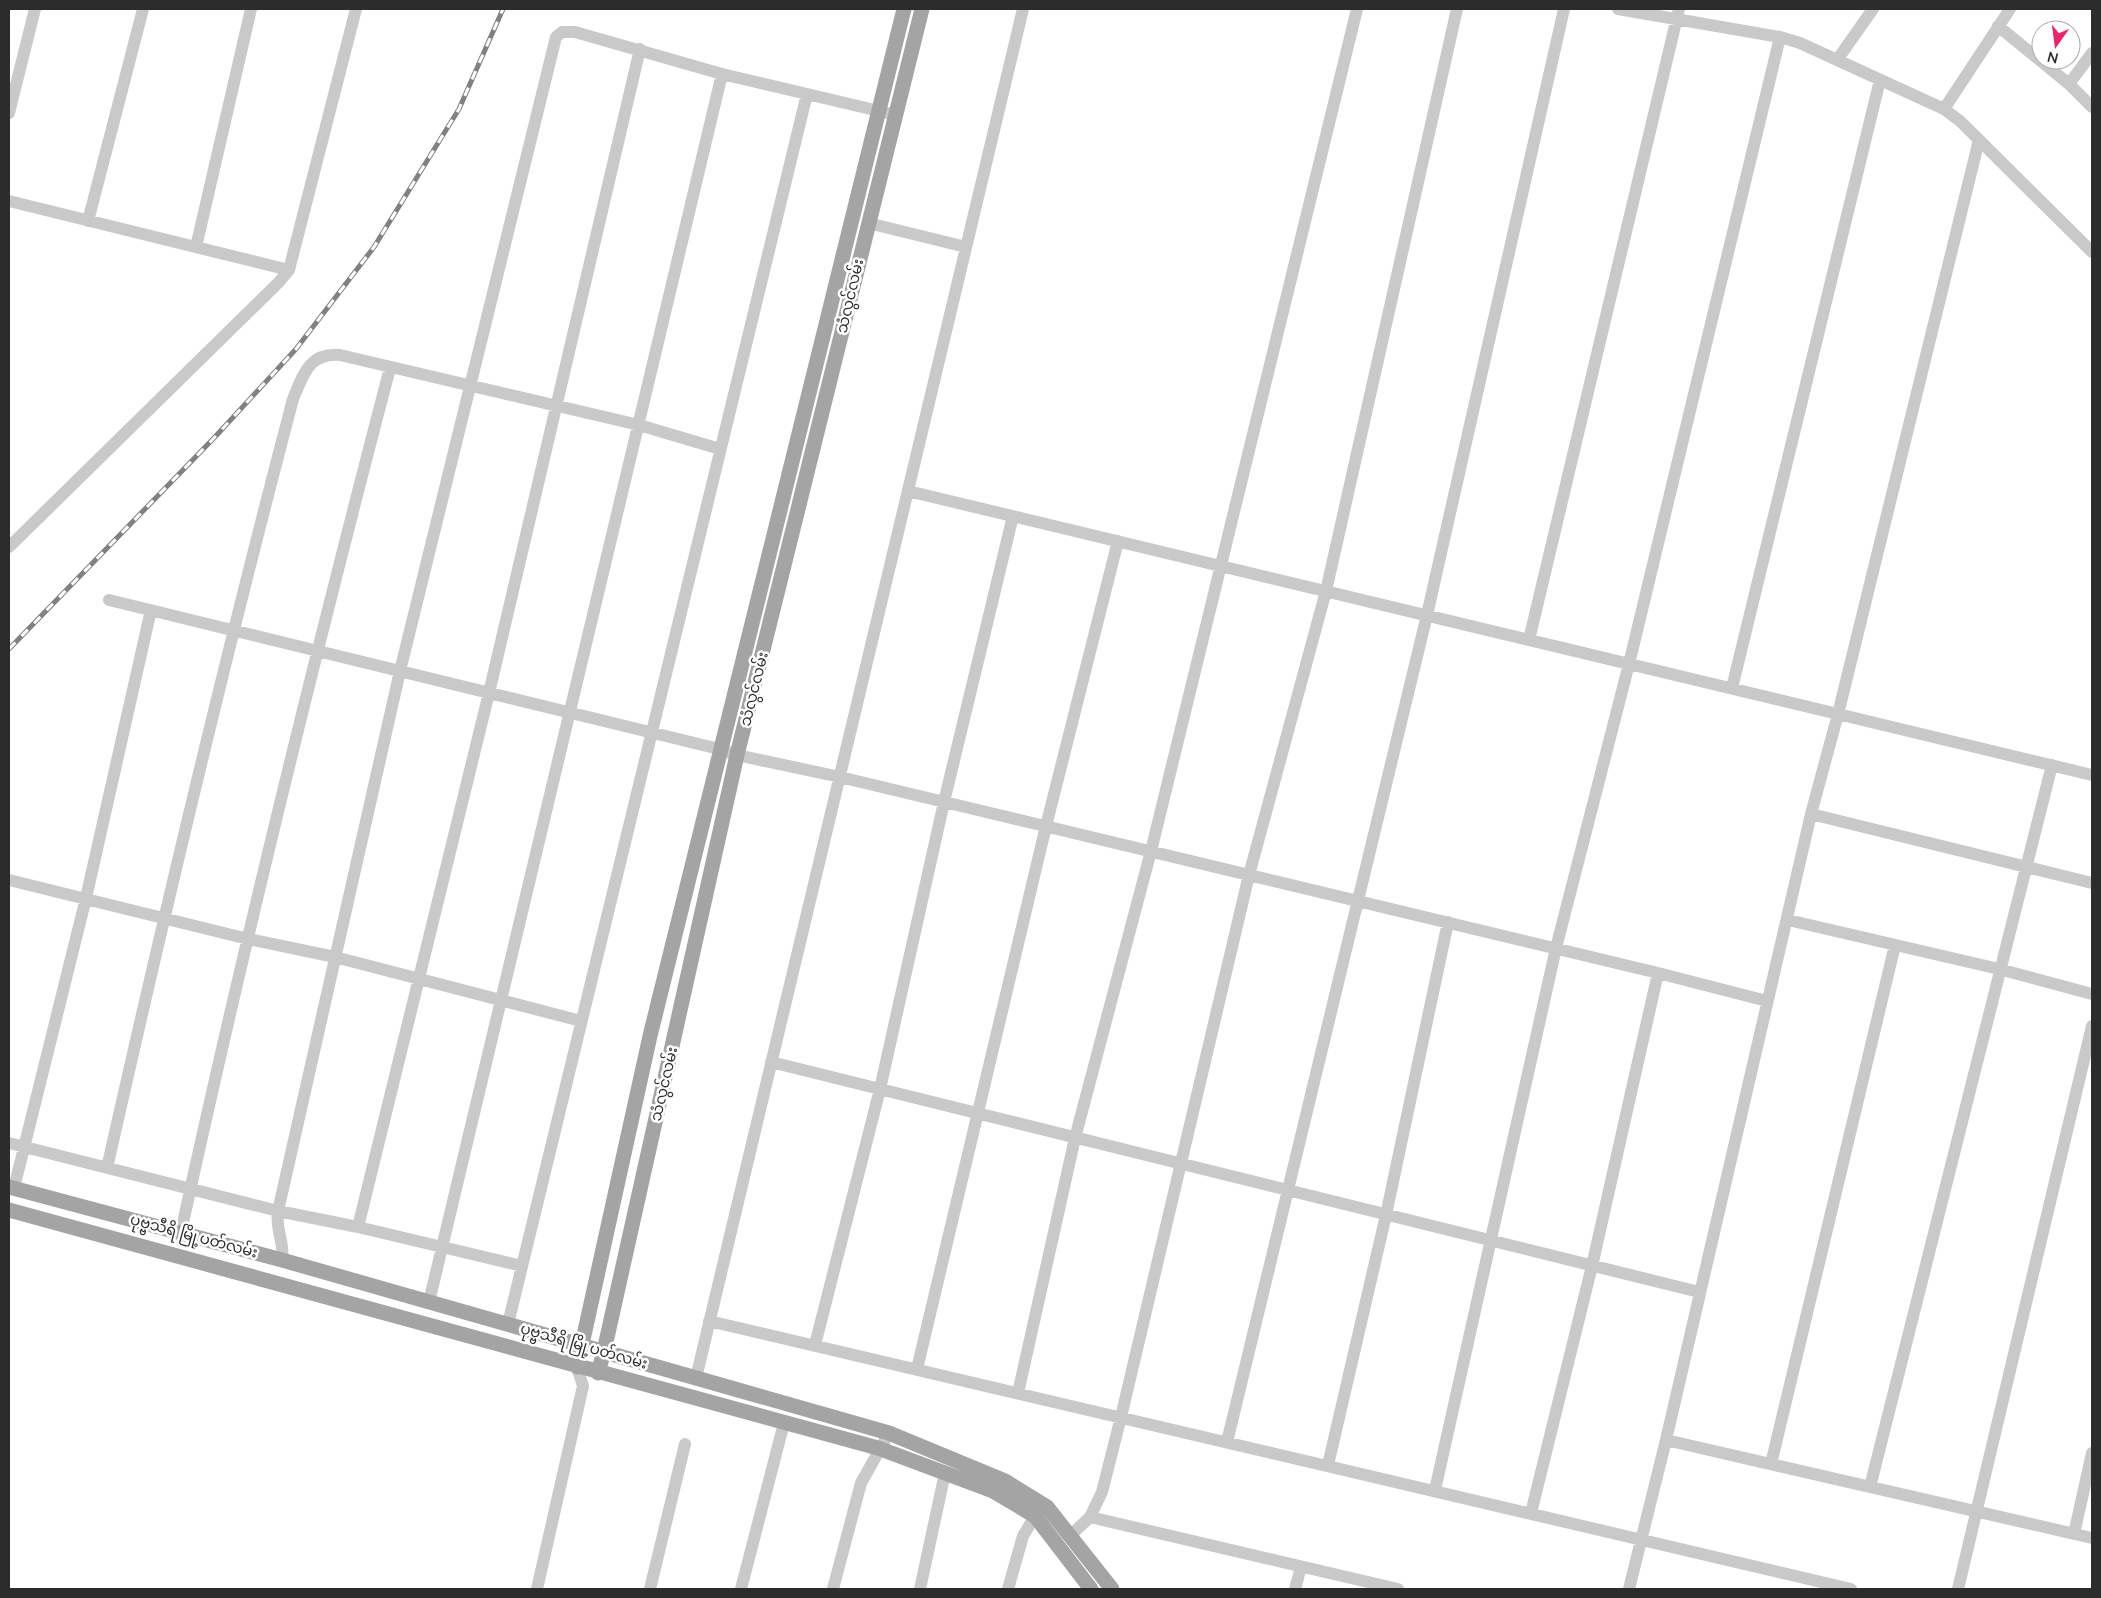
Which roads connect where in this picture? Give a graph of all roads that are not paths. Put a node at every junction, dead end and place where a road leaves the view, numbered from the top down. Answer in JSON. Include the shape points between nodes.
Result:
{"nodes":[{"id":1,"x":35,"y":9,"type":"edge"},
{"id":2,"x":143,"y":9,"type":"edge"},
{"id":3,"x":251,"y":9,"type":"edge"},
{"id":4,"x":356,"y":9,"type":"edge"},
{"id":5,"x":904,"y":9,"type":"edge"},
{"id":6,"x":922,"y":9,"type":"edge"},
{"id":7,"x":1023,"y":9,"type":"edge"},
{"id":8,"x":1357,"y":9,"type":"edge"},
{"id":9,"x":1457,"y":9,"type":"edge"},
{"id":10,"x":1564,"y":9,"type":"edge"},
{"id":11,"x":1618,"y":9,"type":"edge"},
{"id":12,"x":1873,"y":9,"type":"edge"},
{"id":13,"x":2010,"y":9,"type":"edge"},
{"id":14,"x":1678,"y":14,"type":"edge"},
{"id":15,"x":1998,"y":26,"type":"junction"},
{"id":16,"x":1780,"y":37,"type":"junction"},
{"id":17,"x":640,"y":49,"type":"junction"},
{"id":18,"x":2092,"y":53,"type":"edge"},
{"id":19,"x":1837,"y":60,"type":"junction"},
{"id":20,"x":722,"y":74,"type":"junction"},
{"id":21,"x":1880,"y":80,"type":"junction"},
{"id":22,"x":2069,"y":84,"type":"junction"},
{"id":23,"x":807,"y":94,"type":"junction"},
{"id":24,"x":2092,"y":107,"type":"edge"},
{"id":25,"x":1944,"y":109,"type":"junction"},
{"id":26,"x":878,"y":111,"type":"junction"},
{"id":27,"x":9,"y":113,"type":"edge"},
{"id":28,"x":896,"y":115,"type":"junction"},
{"id":29,"x":1978,"y":140,"type":"junction"},
{"id":30,"x":9,"y":201,"type":"edge"},
{"id":31,"x":88,"y":221,"type":"junction"},
{"id":32,"x":868,"y":223,"type":"junction"},
{"id":33,"x":196,"y":247,"type":"junction"},
{"id":34,"x":966,"y":247,"type":"junction"},
{"id":35,"x":2092,"y":252,"type":"edge"},
{"id":36,"x":289,"y":270,"type":"junction"},
{"id":37,"x":390,"y":368,"type":"junction"},
{"id":38,"x":470,"y":386,"type":"junction"},
{"id":39,"x":557,"y":406,"type":"junction"},
{"id":40,"x":639,"y":425,"type":"junction"},
{"id":41,"x":720,"y":449,"type":"junction"},
{"id":42,"x":908,"y":491,"type":"junction"},
{"id":43,"x":1013,"y":516,"type":"junction"},
{"id":44,"x":1118,"y":541,"type":"junction"},
{"id":45,"x":9,"y":547,"type":"edge"},
{"id":46,"x":1221,"y":566,"type":"junction"},
{"id":47,"x":1326,"y":591,"type":"junction"},
{"id":48,"x":109,"y":600,"type":"dead end"},
{"id":49,"x":151,"y":610,"type":"junction"},
{"id":50,"x":1426,"y":615,"type":"junction"},
{"id":51,"x":233,"y":630,"type":"junction"},
{"id":52,"x":1529,"y":640,"type":"junction"},
{"id":53,"x":316,"y":650,"type":"junction"},
{"id":54,"x":1629,"y":664,"type":"junction"},
{"id":55,"x":400,"y":671,"type":"junction"},
{"id":56,"x":1732,"y":688,"type":"junction"},
{"id":57,"x":489,"y":693,"type":"junction"},
{"id":58,"x":570,"y":713,"type":"junction"},
{"id":59,"x":1838,"y":714,"type":"junction"},
{"id":60,"x":651,"y":733,"type":"junction"},
{"id":61,"x":719,"y":749,"type":"junction"},
{"id":62,"x":737,"y":755,"type":"junction"},
{"id":63,"x":2052,"y":765,"type":"junction"},
{"id":64,"x":2092,"y":775,"type":"edge"},
{"id":65,"x":840,"y":777,"type":"junction"},
{"id":66,"x":944,"y":802,"type":"junction"},
{"id":67,"x":1811,"y":814,"type":"junction"},
{"id":68,"x":1046,"y":826,"type":"junction"},
{"id":69,"x":1150,"y":851,"type":"junction"},
{"id":70,"x":2025,"y":867,"type":"junction"},
{"id":71,"x":1249,"y":875,"type":"junction"},
{"id":72,"x":9,"y":880,"type":"edge"},
{"id":73,"x":2092,"y":884,"type":"edge"},
{"id":74,"x":86,"y":898,"type":"junction"},
{"id":75,"x":1359,"y":901,"type":"junction"},
{"id":76,"x":163,"y":917,"type":"junction"},
{"id":77,"x":1788,"y":920,"type":"junction"},
{"id":78,"x":1448,"y":922,"type":"junction"},
{"id":79,"x":248,"y":939,"type":"junction"},
{"id":80,"x":1896,"y":945,"type":"junction"},
{"id":81,"x":1556,"y":948,"type":"junction"},
{"id":82,"x":335,"y":957,"type":"junction"},
{"id":83,"x":1998,"y":970,"type":"junction"},
{"id":84,"x":1658,"y":973,"type":"junction"},
{"id":85,"x":419,"y":978,"type":"junction"},
{"id":86,"x":2092,"y":994,"type":"edge"},
{"id":87,"x":502,"y":999,"type":"junction"},
{"id":88,"x":1767,"y":1001,"type":"junction"},
{"id":89,"x":581,"y":1021,"type":"junction"},
{"id":90,"x":2092,"y":1026,"type":"edge"},
{"id":91,"x":771,"y":1062,"type":"junction"},
{"id":92,"x":880,"y":1089,"type":"junction"},
{"id":93,"x":978,"y":1113,"type":"junction"},
{"id":94,"x":1075,"y":1138,"type":"junction"},
{"id":95,"x":9,"y":1143,"type":"edge"},
{"id":96,"x":24,"y":1147,"type":"junction"},
{"id":97,"x":1179,"y":1163,"type":"junction"},
{"id":98,"x":108,"y":1168,"type":"junction"},
{"id":99,"x":11,"y":1188,"type":"edge"},
{"id":100,"x":190,"y":1190,"type":"junction"},
{"id":101,"x":1288,"y":1190,"type":"junction"},
{"id":102,"x":9,"y":1210,"type":"edge"},
{"id":103,"x":278,"y":1212,"type":"junction"},
{"id":104,"x":1386,"y":1215,"type":"junction"},
{"id":105,"x":358,"y":1227,"type":"junction"},
{"id":106,"x":181,"y":1232,"type":"junction"},
{"id":107,"x":1491,"y":1241,"type":"junction"},
{"id":108,"x":442,"y":1247,"type":"junction"},
{"id":109,"x":282,"y":1260,"type":"junction"},
{"id":110,"x":522,"y":1266,"type":"junction"},
{"id":111,"x":1592,"y":1266,"type":"junction"},
{"id":112,"x":1699,"y":1292,"type":"junction"},
{"id":113,"x":429,"y":1302,"type":"junction"},
{"id":114,"x":709,"y":1321,"type":"junction"},
{"id":115,"x":508,"y":1324,"type":"junction"},
{"id":116,"x":583,"y":1345,"type":"junction"},
{"id":117,"x":815,"y":1345,"type":"junction"},
{"id":118,"x":604,"y":1351,"type":"junction"},
{"id":119,"x":577,"y":1367,"type":"junction"},
{"id":120,"x":916,"y":1369,"type":"junction"},
{"id":121,"x":598,"y":1373,"type":"junction"},
{"id":122,"x":696,"y":1378,"type":"junction"},
{"id":123,"x":583,"y":1386,"type":"junction"},
{"id":124,"x":1018,"y":1393,"type":"junction"},
{"id":125,"x":1121,"y":1417,"type":"junction"},
{"id":126,"x":784,"y":1422,"type":"junction"},
{"id":127,"x":888,"y":1433,"type":"junction"},
{"id":128,"x":1666,"y":1440,"type":"junction"},
{"id":129,"x":1227,"y":1442,"type":"junction"},
{"id":130,"x":685,"y":1444,"type":"dead end"},
{"id":131,"x":878,"y":1448,"type":"junction"},
{"id":132,"x":2092,"y":1453,"type":"edge"},
{"id":133,"x":1771,"y":1464,"type":"junction"},
{"id":134,"x":1328,"y":1465,"type":"junction"},
{"id":135,"x":945,"y":1474,"type":"junction"},
{"id":136,"x":1870,"y":1487,"type":"junction"},
{"id":137,"x":1434,"y":1490,"type":"junction"},
{"id":138,"x":1977,"y":1511,"type":"junction"},
{"id":139,"x":1531,"y":1513,"type":"junction"},
{"id":140,"x":1035,"y":1516,"type":"junction"},
{"id":141,"x":1090,"y":1517,"type":"junction"},
{"id":142,"x":2074,"y":1534,"type":"junction"},
{"id":143,"x":1071,"y":1535,"type":"junction"},
{"id":144,"x":1641,"y":1538,"type":"junction"},
{"id":145,"x":2092,"y":1538,"type":"edge"},
{"id":146,"x":1301,"y":1567,"type":"junction"},
{"id":147,"x":537,"y":1589,"type":"edge"},
{"id":148,"x":650,"y":1589,"type":"edge"},
{"id":149,"x":741,"y":1589,"type":"edge"},
{"id":150,"x":832,"y":1589,"type":"edge"},
{"id":151,"x":920,"y":1589,"type":"edge"},
{"id":152,"x":1008,"y":1589,"type":"edge"},
{"id":153,"x":1091,"y":1589,"type":"edge"},
{"id":154,"x":1112,"y":1589,"type":"edge"},
{"id":155,"x":1295,"y":1589,"type":"edge"},
{"id":156,"x":1398,"y":1589,"type":"edge"},
{"id":157,"x":1629,"y":1589,"type":"edge"},
{"id":158,"x":1851,"y":1589,"type":"edge"},
{"id":159,"x":1958,"y":1589,"type":"edge"}],
"edges":[{"from":1,"to":27,"type":"street"},
{"from":2,"to":31,"type":"street"},
{"from":3,"to":33,"type":"street"},
{"from":4,"to":36,"type":"street"},
{"from":5,"to":26,"type":"main road","name":"သံလွင်လမ်း"},
{"from":6,"to":28,"type":"main road","name":"သံလွင်လမ်း"},
{"from":7,"to":34,"type":"street"},
{"from":8,"to":46,"type":"street"},
{"from":9,"to":47,"type":"street"},
{"from":10,"to":50,"type":"street"},
{"from":11,"to":14,"type":"street"},
{"from":12,"to":19,"type":"street"},
{"from":13,"to":15,"type":"street"},
{"from":14,"to":16,"type":"street"},
{"from":14,"to":52,"type":"street"},
{"from":15,"to":22,"type":"street"},
{"from":15,"to":25,"type":"street"},
{"from":16,"to":19,"type":"street"},
{"from":16,"to":54,"type":"street"},
{"from":17,"to":20,"type":"street"},
{"from":17,"to":38,"type":"street","via":[[575,32],[562,32],[556,37]]},
{"from":17,"to":39,"type":"street"},
{"from":18,"to":22,"type":"street"},
{"from":19,"to":21,"type":"street"},
{"from":20,"to":23,"type":"street"},
{"from":20,"to":40,"type":"street"},
{"from":21,"to":25,"type":"street"},
{"from":21,"to":56,"type":"street"},
{"from":22,"to":24,"type":"street"},
{"from":23,"to":26,"type":"street"},
{"from":23,"to":41,"type":"street"},
{"from":25,"to":29,"type":"street"},
{"from":26,"to":28,"type":"street"},
{"from":26,"to":61,"type":"main road","name":"သံလွင်လမ်း"},
{"from":28,"to":32,"type":"main road","name":"သံလွင်လမ်း"},
{"from":29,"to":35,"type":"street"},
{"from":29,"to":59,"type":"street"},
{"from":30,"to":31,"type":"street"},
{"from":31,"to":33,"type":"street"},
{"from":32,"to":34,"type":"street"},
{"from":32,"to":62,"type":"main road","name":"သံလွင်လမ်း"},
{"from":33,"to":36,"type":"street"},
{"from":34,"to":42,"type":"street"},
{"from":36,"to":45,"type":"street"},
{"from":37,"to":38,"type":"street"},
{"from":37,"to":51,"type":"street","via":[[328,354],[318,357],[301,380]]},
{"from":37,"to":53,"type":"street"},
{"from":38,"to":39,"type":"street"},
{"from":38,"to":55,"type":"street"},
{"from":39,"to":40,"type":"street"},
{"from":39,"to":57,"type":"street"},
{"from":40,"to":41,"type":"street"},
{"from":40,"to":58,"type":"street"},
{"from":41,"to":60,"type":"street"},
{"from":42,"to":43,"type":"street"},
{"from":42,"to":65,"type":"street"},
{"from":43,"to":44,"type":"street"},
{"from":43,"to":66,"type":"street"},
{"from":44,"to":46,"type":"street"},
{"from":44,"to":68,"type":"street"},
{"from":46,"to":47,"type":"street"},
{"from":46,"to":69,"type":"street"},
{"from":47,"to":50,"type":"street"},
{"from":47,"to":71,"type":"street"},
{"from":48,"to":49,"type":"street"},
{"from":49,"to":51,"type":"street"},
{"from":49,"to":74,"type":"street"},
{"from":50,"to":52,"type":"street"},
{"from":50,"to":75,"type":"street"},
{"from":51,"to":53,"type":"street"},
{"from":51,"to":76,"type":"street"},
{"from":52,"to":54,"type":"street"},
{"from":53,"to":55,"type":"street"},
{"from":53,"to":79,"type":"street"},
{"from":54,"to":56,"type":"street"},
{"from":54,"to":81,"type":"street"},
{"from":55,"to":57,"type":"street"},
{"from":55,"to":82,"type":"street"},
{"from":56,"to":59,"type":"street"},
{"from":57,"to":58,"type":"street"},
{"from":57,"to":85,"type":"street"},
{"from":58,"to":60,"type":"street"},
{"from":58,"to":87,"type":"street"},
{"from":59,"to":63,"type":"street"},
{"from":59,"to":67,"type":"street"},
{"from":60,"to":61,"type":"street"},
{"from":60,"to":89,"type":"street"},
{"from":61,"to":62,"type":"street"},
{"from":61,"to":116,"type":"main road","name":"သံလွင်လမ်း","via":[[650,1036]]},
{"from":62,"to":65,"type":"street"},
{"from":62,"to":118,"type":"main road","name":"သံလွင်လမ်း"},
{"from":63,"to":64,"type":"street"},
{"from":63,"to":70,"type":"street"},
{"from":65,"to":66,"type":"street"},
{"from":65,"to":91,"type":"street"},
{"from":66,"to":68,"type":"street"},
{"from":66,"to":92,"type":"street"},
{"from":67,"to":70,"type":"street"},
{"from":67,"to":77,"type":"street"},
{"from":68,"to":69,"type":"street"},
{"from":68,"to":93,"type":"street"},
{"from":69,"to":71,"type":"street"},
{"from":69,"to":94,"type":"street"},
{"from":70,"to":73,"type":"street"},
{"from":70,"to":83,"type":"street"},
{"from":71,"to":75,"type":"street"},
{"from":71,"to":97,"type":"street"},
{"from":72,"to":74,"type":"street"},
{"from":74,"to":76,"type":"street"},
{"from":74,"to":96,"type":"street"},
{"from":75,"to":78,"type":"street"},
{"from":75,"to":101,"type":"street"},
{"from":76,"to":79,"type":"street"},
{"from":76,"to":98,"type":"street"},
{"from":77,"to":80,"type":"street"},
{"from":77,"to":88,"type":"street"},
{"from":78,"to":81,"type":"street"},
{"from":78,"to":104,"type":"street"},
{"from":79,"to":82,"type":"street"},
{"from":79,"to":100,"type":"street"},
{"from":80,"to":83,"type":"street"},
{"from":80,"to":133,"type":"street"},
{"from":81,"to":84,"type":"street"},
{"from":81,"to":107,"type":"street"},
{"from":82,"to":85,"type":"street"},
{"from":82,"to":103,"type":"street"},
{"from":83,"to":86,"type":"street"},
{"from":83,"to":136,"type":"street"},
{"from":84,"to":88,"type":"street"},
{"from":84,"to":111,"type":"street"},
{"from":85,"to":87,"type":"street"},
{"from":85,"to":105,"type":"street"},
{"from":87,"to":89,"type":"street"},
{"from":87,"to":108,"type":"street"},
{"from":88,"to":112,"type":"street"},
{"from":89,"to":110,"type":"street"},
{"from":90,"to":138,"type":"street"},
{"from":91,"to":92,"type":"street"},
{"from":91,"to":114,"type":"street"},
{"from":92,"to":93,"type":"street"},
{"from":92,"to":117,"type":"street"},
{"from":93,"to":94,"type":"street"},
{"from":93,"to":120,"type":"street"},
{"from":94,"to":97,"type":"street"},
{"from":94,"to":124,"type":"street"},
{"from":95,"to":96,"type":"street"},
{"from":96,"to":98,"type":"street"},
{"from":96,"to":99,"type":"street"},
{"from":97,"to":101,"type":"street"},
{"from":97,"to":125,"type":"street"},
{"from":98,"to":100,"type":"street"},
{"from":99,"to":106,"type":"main road","name":"ပုဗ္ဗသီရိ မြို့ပတ်လမ်း"},
{"from":100,"to":103,"type":"street"},
{"from":100,"to":106,"type":"street"},
{"from":101,"to":104,"type":"street"},
{"from":101,"to":129,"type":"street"},
{"from":102,"to":119,"type":"main road","name":"ပုဗ္ဗသီရိ မြို့ပတ်လမ်း"},
{"from":103,"to":105,"type":"street"},
{"from":103,"to":109,"type":"street","via":[[276,1226],[283,1250]]},
{"from":104,"to":107,"type":"street"},
{"from":104,"to":134,"type":"street"},
{"from":105,"to":108,"type":"street"},
{"from":106,"to":109,"type":"main road","name":"ပုဗ္ဗသီရိ မြို့ပတ်လမ်း"},
{"from":107,"to":111,"type":"street"},
{"from":107,"to":137,"type":"street"},
{"from":108,"to":110,"type":"street"},
{"from":108,"to":113,"type":"street"},
{"from":109,"to":113,"type":"main road","name":"ပုဗ္ဗသီရိ မြို့ပတ်လမ်း"},
{"from":110,"to":115,"type":"street"},
{"from":111,"to":112,"type":"street"},
{"from":111,"to":139,"type":"street"},
{"from":112,"to":128,"type":"street"},
{"from":113,"to":115,"type":"main road","name":"ပုဗ္ဗသီရိ မြို့ပတ်လမ်း"},
{"from":114,"to":117,"type":"street"},
{"from":114,"to":122,"type":"street"},
{"from":115,"to":116,"type":"main road","name":"ပုဗ္ဗသီရိ မြို့ပတ်လမ်း"},
{"from":116,"to":118,"type":"main road","name":"ပုဗ္ဗသီရိ မြို့ပတ်လမ်း"},
{"from":116,"to":119,"type":"main road","name":"သံလွင်လမ်း"},
{"from":117,"to":120,"type":"street"},
{"from":118,"to":121,"type":"main road","name":"သံလွင်လမ်း"},
{"from":118,"to":122,"type":"main road","name":"ပုဗ္ဗသီရိ မြို့ပတ်လမ်း"},
{"from":119,"to":121,"type":"main road","name":"ပုဗ္ဗသီရိ မြို့ပတ်လမ်း"},
{"from":119,"to":123,"type":"street"},
{"from":120,"to":124,"type":"street"},
{"from":121,"to":123,"type":"street"},
{"from":121,"to":126,"type":"main road","name":"ပုဗ္ဗသီရိ မြို့ပတ်လမ်း"},
{"from":122,"to":127,"type":"main road","name":"ပုဗ္ဗသီရိ မြို့ပတ်လမ်း"},
{"from":123,"to":147,"type":"street"},
{"from":124,"to":125,"type":"street"},
{"from":125,"to":129,"type":"street"},
{"from":125,"to":141,"type":"street","via":[[1102,1492]]},
{"from":126,"to":131,"type":"main road","name":"ပုဗ္ဗသီရိ မြို့ပတ်လမ်း"},
{"from":126,"to":149,"type":"street"},
{"from":127,"to":131,"type":"street"},
{"from":127,"to":143,"type":"main road","name":"ပုဗ္ဗသီရိ မြို့ပတ်လမ်း","via":[[1005,1481],[1048,1507]]},
{"from":128,"to":133,"type":"street"},
{"from":128,"to":144,"type":"street"},
{"from":129,"to":134,"type":"street"},
{"from":130,"to":148,"type":"street"},
{"from":131,"to":135,"type":"main road","name":"ပုဗ္ဗသီရိ မြို့ပတ်လမ်း"},
{"from":131,"to":150,"type":"street","via":[[861,1483]]},
{"from":132,"to":142,"type":"street"},
{"from":133,"to":136,"type":"street"},
{"from":134,"to":137,"type":"street"},
{"from":135,"to":140,"type":"main road","name":"ပုဗ္ဗသီရိ မြို့ပတ်လမ်း","via":[[992,1491]]},
{"from":135,"to":151,"type":"street"},
{"from":136,"to":138,"type":"street"},
{"from":137,"to":139,"type":"street"},
{"from":138,"to":142,"type":"street"},
{"from":138,"to":159,"type":"street"},
{"from":139,"to":144,"type":"street"},
{"from":140,"to":152,"type":"street","via":[[1023,1536]]},
{"from":140,"to":153,"type":"main road","name":"ပုဗ္ဗသီရိ မြို့ပတ်လမ်း"},
{"from":141,"to":143,"type":"street"},
{"from":141,"to":146,"type":"street"},
{"from":142,"to":145,"type":"street"},
{"from":143,"to":154,"type":"main road","name":"ပုဗ္ဗသီရိ မြို့ပတ်လမ်း"},
{"from":144,"to":157,"type":"street"},
{"from":144,"to":158,"type":"street"},
{"from":146,"to":155,"type":"street"},
{"from":146,"to":156,"type":"street"}]}
